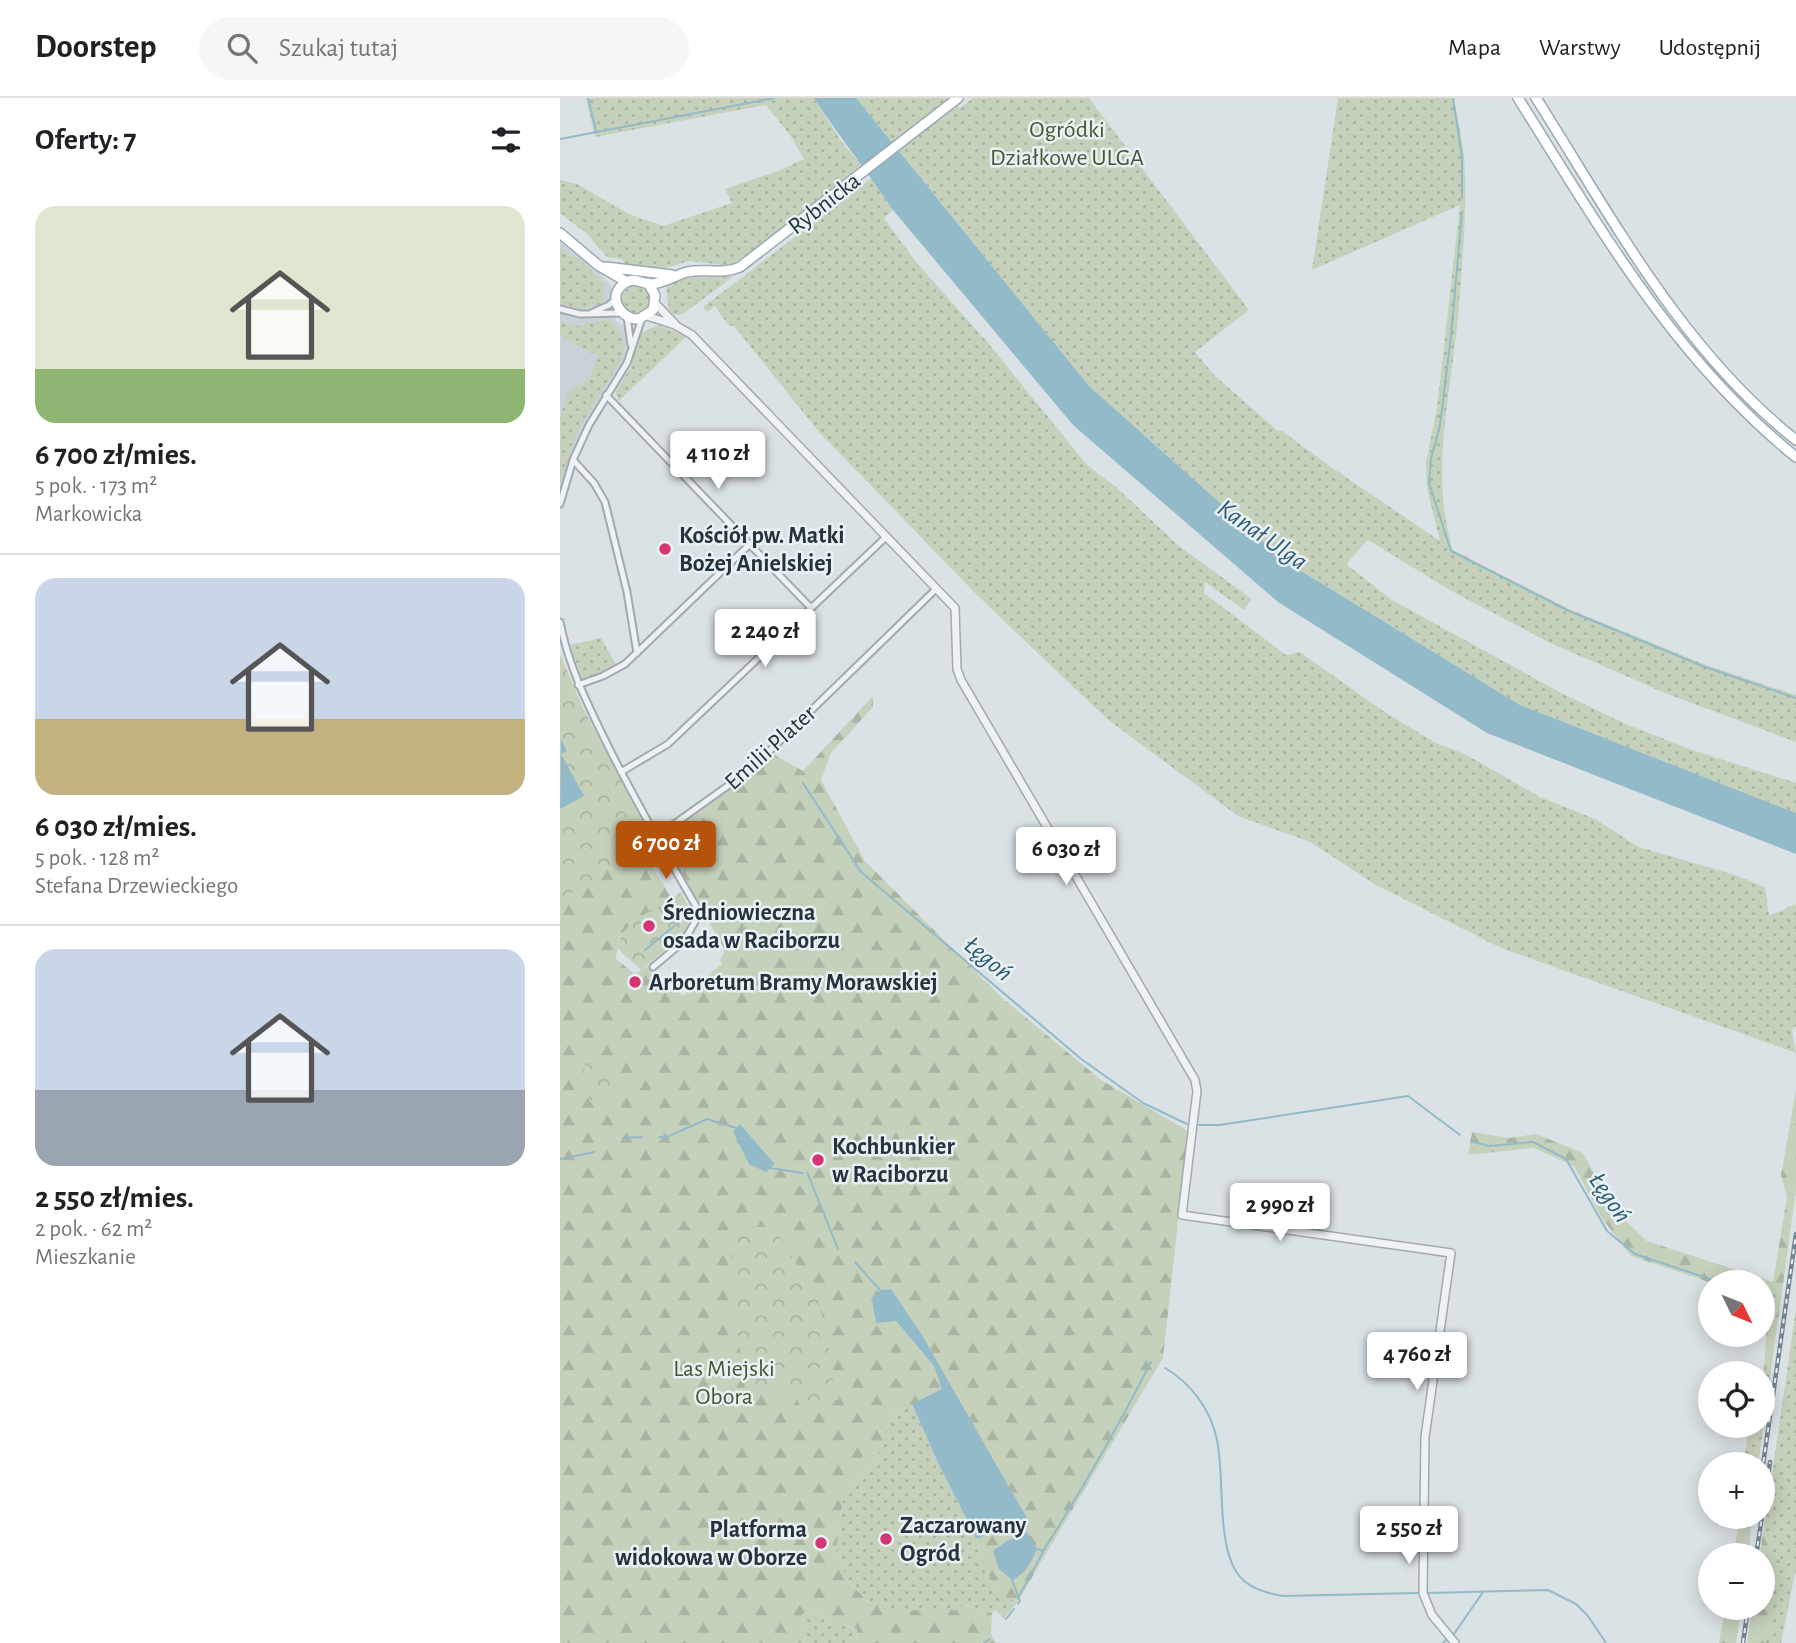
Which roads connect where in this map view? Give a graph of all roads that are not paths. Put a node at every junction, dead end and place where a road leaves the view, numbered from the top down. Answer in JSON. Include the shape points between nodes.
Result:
{"nodes":[{"id":1,"x":1518,"y":98,"type":"edge"},
{"id":2,"x":1536,"y":98,"type":"edge"},
{"id":3,"x":955,"y":101,"type":"edge"},
{"id":4,"x":560,"y":233,"type":"edge"},
{"id":5,"x":598,"y":265,"type":"junction"},
{"id":6,"x":677,"y":275,"type":"junction"},
{"id":7,"x":627,"y":282,"type":"junction"},
{"id":8,"x":648,"y":284,"type":"junction"},
{"id":9,"x":617,"y":295,"type":"junction"},
{"id":10,"x":656,"y":301,"type":"junction"},
{"id":11,"x":560,"y":309,"type":"edge"},
{"id":12,"x":589,"y":314,"type":"junction"},
{"id":13,"x":624,"y":315,"type":"junction"},
{"id":14,"x":644,"y":317,"type":"junction"},
{"id":15,"x":675,"y":325,"type":"junction"},
{"id":16,"x":631,"y":346,"type":"junction"},
{"id":17,"x":606,"y":395,"type":"junction"},
{"id":18,"x":1796,"y":440,"type":"edge"},
{"id":19,"x":1796,"y":457,"type":"edge"},
{"id":20,"x":573,"y":460,"type":"junction"},
{"id":21,"x":560,"y":504,"type":"edge"},
{"id":22,"x":886,"y":537,"type":"junction"},
{"id":23,"x":750,"y":544,"type":"junction"},
{"id":24,"x":936,"y":589,"type":"junction"},
{"id":25,"x":811,"y":608,"type":"junction"},
{"id":26,"x":560,"y":622,"type":"edge"},
{"id":27,"x":637,"y":653,"type":"junction"},
{"id":28,"x":578,"y":685,"type":"junction"},
{"id":29,"x":621,"y":772,"type":"junction"},
{"id":30,"x":656,"y":837,"type":"junction"},
{"id":31,"x":653,"y":967,"type":"dead end"},
{"id":32,"x":1455,"y":1643,"type":"edge"}],
"edges":[{"from":1,"to":19,"type":"main road","via":[[1656,312],[1726,394]]},
{"from":2,"to":18,"type":"main road","via":[[1666,302],[1734,383]]},
{"from":3,"to":6,"type":"main road","name":"Rybnicka","via":[[744,265],[731,271]]},
{"from":4,"to":5,"type":"main road","name":"Rybnicka"},
{"from":5,"to":6,"type":"main road"},
{"from":5,"to":7,"type":"main road","name":"Rybnicka"},
{"from":5,"to":9,"type":"main road","name":"Rybnicka"},
{"from":6,"to":8,"type":"main road","name":"Rybnicka"},
{"from":6,"to":10,"type":"main road"},
{"from":7,"to":8,"type":"main road","name":"Rybnicka"},
{"from":7,"to":9,"type":"main road"},
{"from":8,"to":10,"type":"main road"},
{"from":9,"to":12,"type":"street","via":[[609,305]]},
{"from":9,"to":13,"type":"main road","name":"Rybnicka"},
{"from":10,"to":14,"type":"main road"},
{"from":10,"to":15,"type":"street"},
{"from":11,"to":12,"type":"street"},
{"from":12,"to":13,"type":"street"},
{"from":13,"to":14,"type":"main road"},
{"from":13,"to":16,"type":"street"},
{"from":14,"to":15,"type":"street"},
{"from":14,"to":16,"type":"street"},
{"from":15,"to":22,"type":"street","via":[[695,338]]},
{"from":16,"to":17,"type":"street","via":[[627,363]]},
{"from":17,"to":20,"type":"street"},
{"from":17,"to":23,"type":"street"},
{"from":20,"to":21,"type":"street"},
{"from":20,"to":27,"type":"street","via":[[605,502]]},
{"from":22,"to":24,"type":"street"},
{"from":22,"to":25,"type":"street"},
{"from":23,"to":25,"type":"street"},
{"from":23,"to":27,"type":"street"},
{"from":24,"to":30,"type":"street","name":"Emilii Plater","via":[[750,770]]},
{"from":24,"to":32,"type":"street","via":[[955,608],[961,680],[1195,1080],[1182,1215],[1451,1253],[1425,1437],[1423,1593],[1432,1615]]},
{"from":25,"to":29,"type":"street","via":[[668,744]]},
{"from":26,"to":28,"type":"street"},
{"from":27,"to":28,"type":"street","via":[[603,676]]},
{"from":28,"to":29,"type":"street"},
{"from":29,"to":30,"type":"street"},
{"from":30,"to":31,"type":"street","via":[[700,912],[684,941]]}]}
